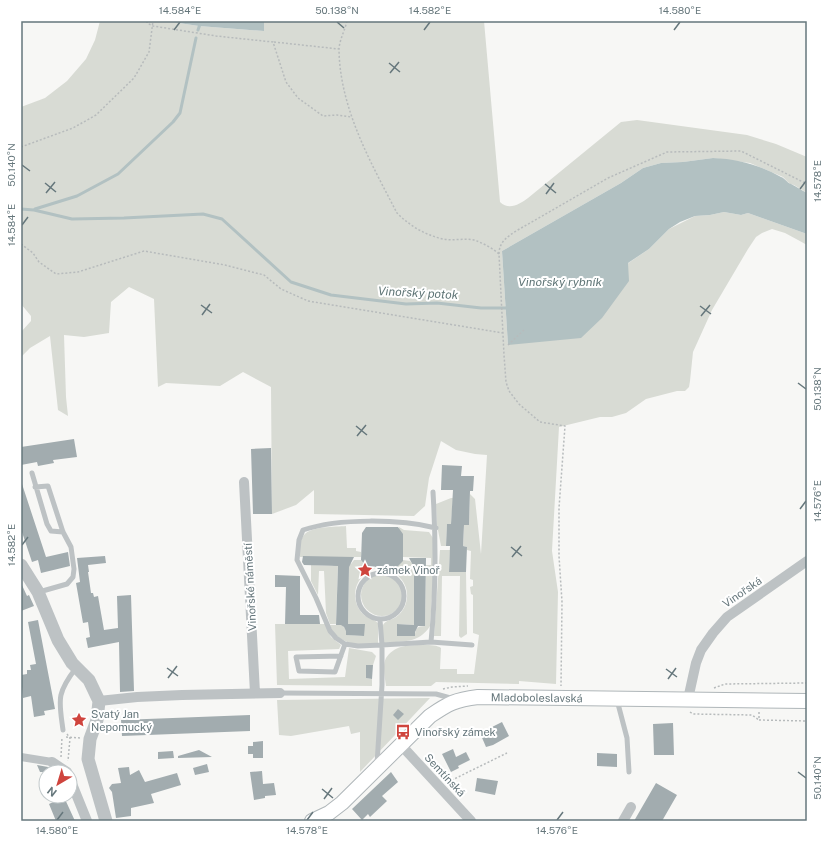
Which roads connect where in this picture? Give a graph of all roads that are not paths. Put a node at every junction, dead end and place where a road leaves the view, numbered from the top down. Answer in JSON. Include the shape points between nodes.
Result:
{"nodes":[{"id":1,"x":32,"y":473,"type":"dead end"},
{"id":2,"x":244,"y":482,"type":"dead end"},
{"id":3,"x":35,"y":487,"type":"junction"},
{"id":4,"x":433,"y":492,"type":"dead end"},
{"id":5,"x":436,"y":528,"type":"junction"},
{"id":6,"x":63,"y":532,"type":"junction"},
{"id":7,"x":807,"y":561,"type":"edge"},
{"id":8,"x":21,"y":565,"type":"edge"},
{"id":9,"x":38,"y":592,"type":"junction"},
{"id":10,"x":380,"y":620,"type":"junction"},
{"id":11,"x":431,"y":642,"type":"junction"},
{"id":12,"x":345,"y":644,"type":"junction"},
{"id":13,"x":382,"y":645,"type":"junction"},
{"id":14,"x":472,"y":645,"type":"dead end"},
{"id":15,"x":341,"y":656,"type":"junction"},
{"id":16,"x":76,"y":667,"type":"junction"},
{"id":17,"x":255,"y":693,"type":"junction"},
{"id":18,"x":280,"y":693,"type":"joint"},
{"id":19,"x":381,"y":694,"type":"junction"},
{"id":20,"x":617,"y":698,"type":"junction"},
{"id":21,"x":457,"y":700,"type":"junction"},
{"id":22,"x":807,"y":701,"type":"edge"},
{"id":23,"x":99,"y":702,"type":"junction"},
{"id":24,"x":688,"y":705,"type":"junction"},
{"id":25,"x":63,"y":730,"type":"dead end"},
{"id":26,"x":401,"y":745,"type":"junction"},
{"id":27,"x":21,"y":757,"type":"edge"},
{"id":28,"x":44,"y":764,"type":"edge"},
{"id":29,"x":377,"y":768,"type":"junction"},
{"id":30,"x":628,"y":772,"type":"dead end"},
{"id":31,"x":78,"y":802,"type":"edge"},
{"id":32,"x":630,"y":807,"type":"dead end"},
{"id":33,"x":87,"y":821,"type":"edge"},
{"id":34,"x":106,"y":821,"type":"edge"},
{"id":35,"x":312,"y":821,"type":"edge"},
{"id":36,"x":471,"y":821,"type":"edge"},
{"id":37,"x":623,"y":821,"type":"edge"}],
"edges":[{"from":1,"to":3,"type":"lane"},
{"from":2,"to":17,"type":"street","name":"Vinořské náměstí"},
{"from":3,"to":6,"type":"lane","via":[[51,531]]},
{"from":3,"to":6,"type":"lane","via":[[48,486]]},
{"from":4,"to":5,"type":"lane"},
{"from":5,"to":11,"type":"lane","via":[[435,603]]},
{"from":5,"to":12,"type":"lane","via":[[419,524],[357,521],[303,530],[298,540],[296,560],[330,631]]},
{"from":6,"to":9,"type":"lane","via":[[71,547],[73,577],[68,584]]},
{"from":7,"to":24,"type":"street","name":"Vinořská","via":[[727,616],[701,650]]},
{"from":8,"to":9,"type":"street"},
{"from":9,"to":16,"type":"street","via":[[58,640]]},
{"from":10,"to":10,"type":"lane","via":[[388,619],[400,611],[405,597],[401,583],[396,577],[381,572],[366,578],[358,592],[360,607],[365,614]]},
{"from":10,"to":13,"type":"lane"},
{"from":11,"to":13,"type":"lane"},
{"from":11,"to":14,"type":"lane"},
{"from":12,"to":13,"type":"lane"},
{"from":12,"to":15,"type":"lane"},
{"from":13,"to":19,"type":"lane"},
{"from":15,"to":15,"type":"lane","via":[[335,672],[299,671],[296,658]]},
{"from":16,"to":23,"type":"street","via":[[89,680]]},
{"from":16,"to":25,"type":"lane","via":[[65,682],[59,699]]},
{"from":17,"to":18,"type":"street"},
{"from":17,"to":23,"type":"street","via":[[137,697]]},
{"from":18,"to":19,"type":"lane"},
{"from":19,"to":21,"type":"lane","via":[[436,694]]},
{"from":19,"to":29,"type":"lane"},
{"from":20,"to":21,"type":"main road","name":"Mladoboleslavská","via":[[478,697]]},
{"from":20,"to":24,"type":"main road","name":"Mladoboleslavská"},
{"from":20,"to":30,"type":"lane","via":[[627,738]]},
{"from":21,"to":26,"type":"main road","name":"Mladoboleslavská","via":[[446,704],[430,716]]},
{"from":22,"to":24,"type":"main road","name":"Mladoboleslavská","via":[[759,700]]},
{"from":23,"to":34,"type":"street","via":[[88,759]]},
{"from":26,"to":29,"type":"main road","name":"Mladoboleslavská"},
{"from":26,"to":36,"type":"street","name":"Semtínská"},
{"from":27,"to":28,"type":"street"},
{"from":29,"to":35,"type":"main road","name":"Mladoboleslavská","via":[[342,803]]},
{"from":31,"to":33,"type":"street"},
{"from":32,"to":37,"type":"street"}]}
